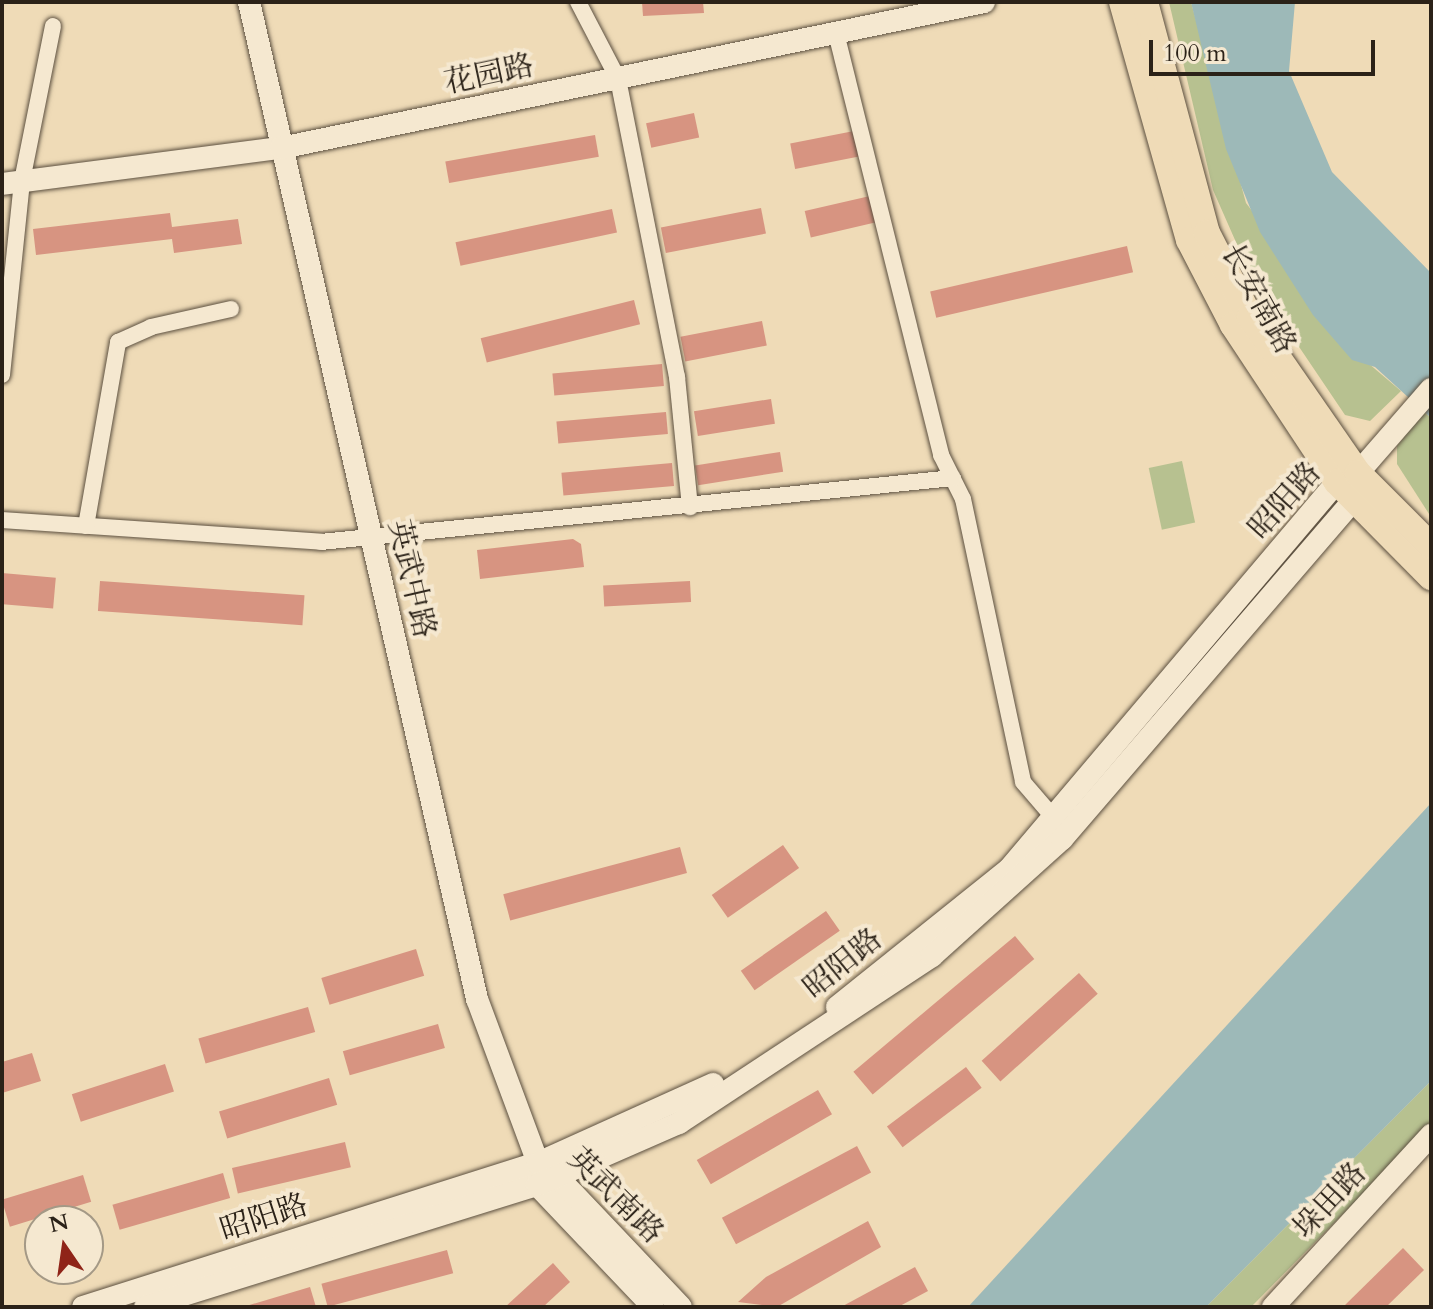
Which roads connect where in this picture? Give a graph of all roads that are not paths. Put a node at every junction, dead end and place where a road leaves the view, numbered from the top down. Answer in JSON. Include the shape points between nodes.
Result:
{"nodes":[{"id":1,"x":249,"y":2,"type":"edge"},
{"id":2,"x":578,"y":2,"type":"edge"},
{"id":3,"x":984,"y":2,"type":"edge"},
{"id":4,"x":1122,"y":2,"type":"edge"},
{"id":5,"x":1145,"y":2,"type":"edge"},
{"id":6,"x":53,"y":26,"type":"dead end"},
{"id":7,"x":836,"y":33,"type":"junction"},
{"id":8,"x":618,"y":79,"type":"junction"},
{"id":9,"x":281,"y":148,"type":"junction"},
{"id":10,"x":12,"y":182,"type":"edge"},
{"id":11,"x":231,"y":309,"type":"dead end"},
{"id":12,"x":2,"y":375,"type":"edge"},
{"id":13,"x":1431,"y":389,"type":"edge"},
{"id":14,"x":953,"y":478,"type":"junction"},
{"id":15,"x":1350,"y":484,"type":"junction"},
{"id":16,"x":690,"y":507,"type":"junction"},
{"id":17,"x":2,"y":520,"type":"edge"},
{"id":18,"x":86,"y":526,"type":"junction"},
{"id":19,"x":370,"y":537,"type":"junction"},
{"id":20,"x":1428,"y":563,"type":"edge"},
{"id":21,"x":1054,"y":818,"type":"junction"},
{"id":22,"x":1431,"y":1135,"type":"edge"},
{"id":23,"x":538,"y":1174,"type":"junction"},
{"id":24,"x":560,"y":1174,"type":"junction"},
{"id":25,"x":83,"y":1307,"type":"edge"},
{"id":26,"x":145,"y":1307,"type":"edge"},
{"id":27,"x":653,"y":1307,"type":"edge"},
{"id":28,"x":681,"y":1307,"type":"edge"},
{"id":29,"x":1273,"y":1307,"type":"edge"}],
"edges":[{"from":1,"to":9,"type":"main road","name":"英武中路"},
{"from":2,"to":8,"type":"street"},
{"from":3,"to":7,"type":"main road","name":"花园路"},
{"from":4,"to":15,"type":"main road","name":"长安南路","via":[[1156,141],[1189,240],[1233,325]]},
{"from":5,"to":15,"type":"main road","name":"长安南路","via":[[1207,233]]},
{"from":6,"to":10,"type":"street"},
{"from":7,"to":8,"type":"main road","name":"花园路"},
{"from":7,"to":14,"type":"street"},
{"from":8,"to":9,"type":"main road","name":"花园路"},
{"from":8,"to":16,"type":"street","via":[[677,377]]},
{"from":9,"to":10,"type":"main road","name":"花园路"},
{"from":9,"to":19,"type":"main road","name":"英武中路"},
{"from":10,"to":12,"type":"street"},
{"from":11,"to":18,"type":"street","via":[[151,327],[118,342]]},
{"from":13,"to":15,"type":"main road","via":[[1392,428]]},
{"from":14,"to":16,"type":"street"},
{"from":14,"to":21,"type":"street","via":[[1023,782]]},
{"from":15,"to":20,"type":"main road","name":"长安南路"},
{"from":15,"to":21,"type":"main road","name":"昭阳路"},
{"from":15,"to":24,"type":"main road","name":"昭阳路","via":[[1016,885],[821,1036],[679,1123]]},
{"from":16,"to":19,"type":"street"},
{"from":17,"to":18,"type":"street"},
{"from":18,"to":19,"type":"street","via":[[321,542]]},
{"from":19,"to":23,"type":"main road","name":"英武中路","via":[[477,999]]},
{"from":21,"to":23,"type":"main road","name":"昭阳路","via":[[1009,869],[816,1024],[674,1107]]},
{"from":22,"to":29,"type":"main road","name":"垛田路"},
{"from":23,"to":24,"type":"main road","name":"昭阳路"},
{"from":23,"to":25,"type":"main road","name":"昭阳路"},
{"from":23,"to":26,"type":"main road","name":"昭阳路"},
{"from":23,"to":27,"type":"main road","name":"英武南路"},
{"from":24,"to":28,"type":"main road","name":"英武南路"}]}
